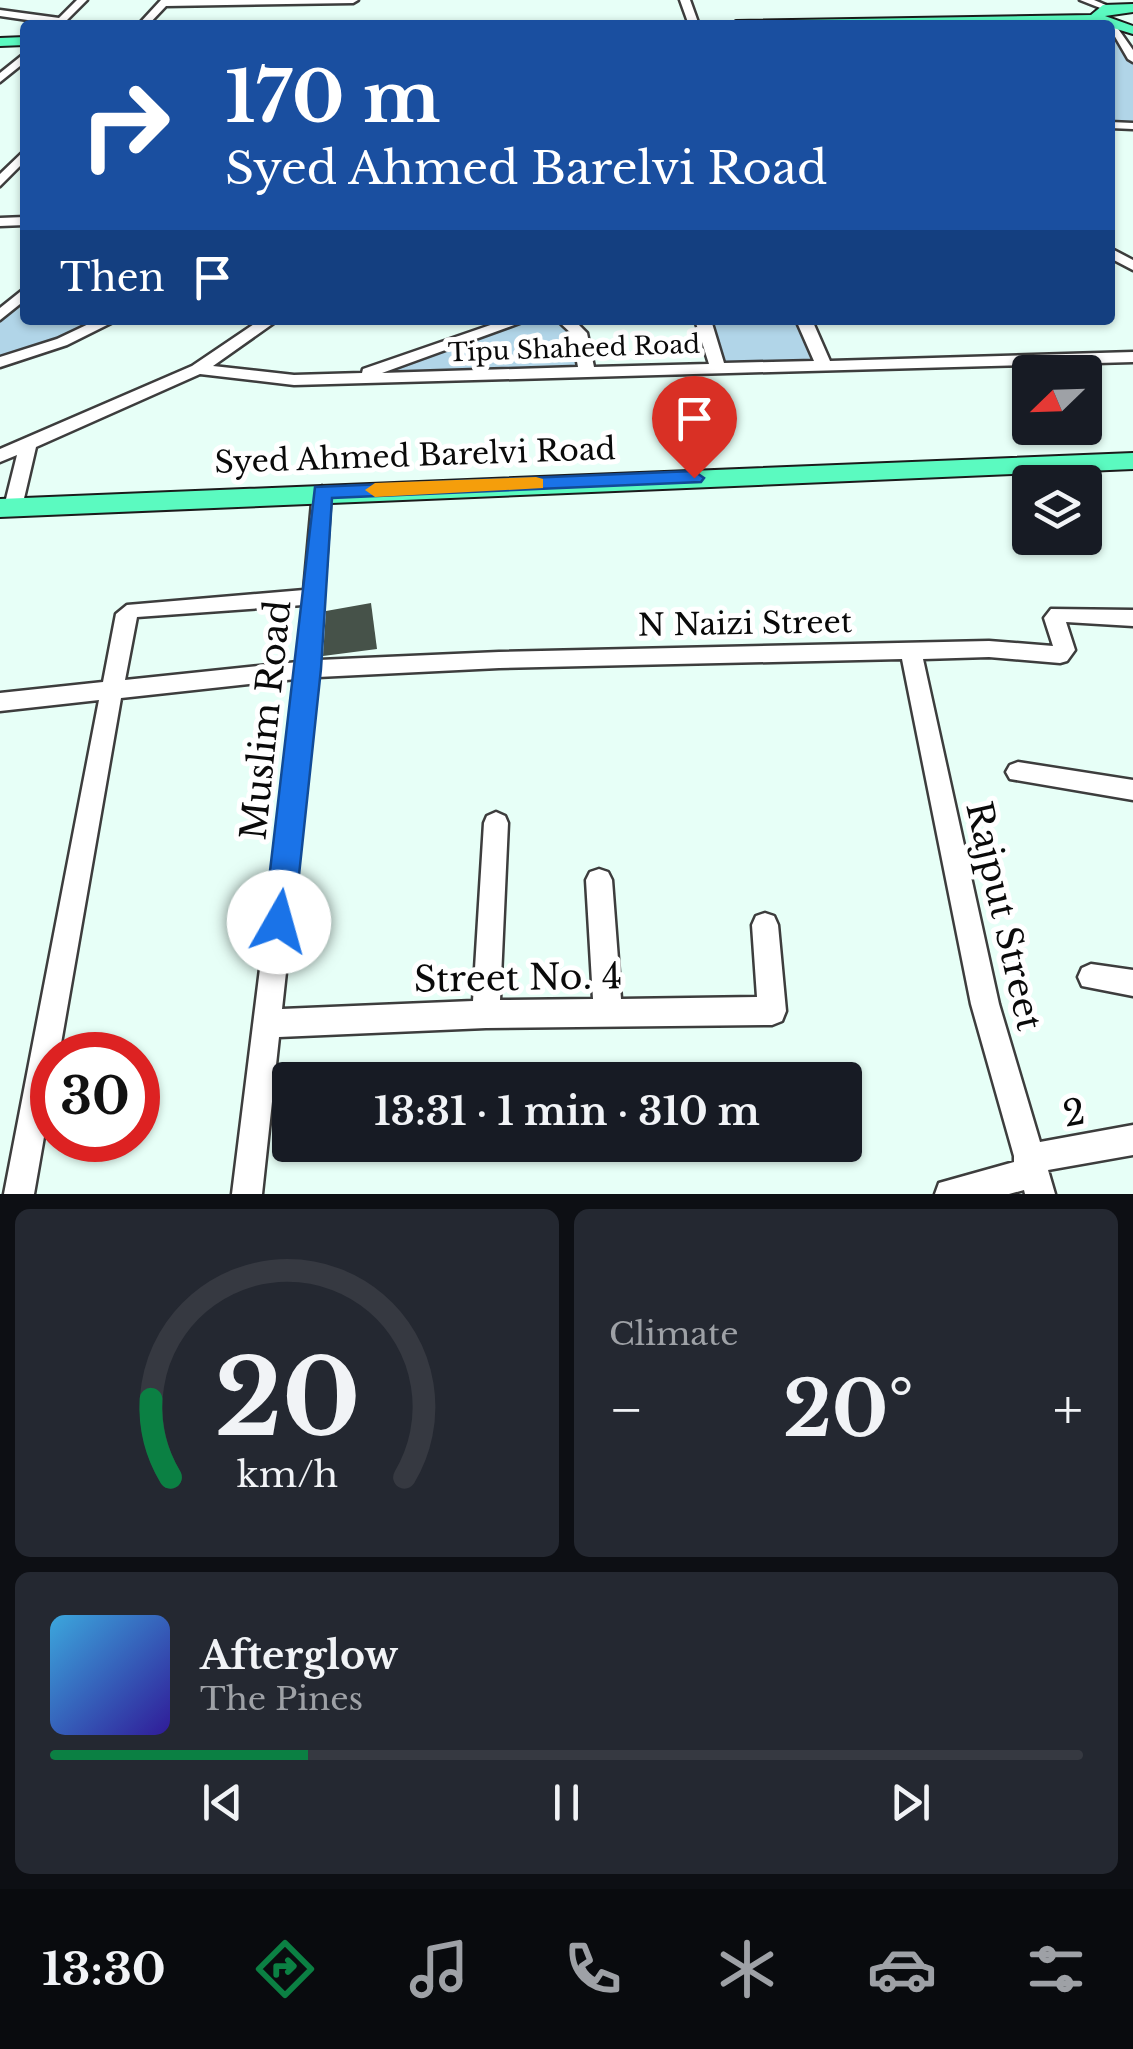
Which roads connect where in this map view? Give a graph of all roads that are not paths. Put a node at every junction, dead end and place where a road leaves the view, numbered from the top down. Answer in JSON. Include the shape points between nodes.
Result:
{"nodes":[{"id":1,"x":82,"y":0,"type":"edge"},
{"id":2,"x":353,"y":0,"type":"edge"},
{"id":3,"x":1085,"y":0,"type":"edge"},
{"id":4,"x":164,"y":2,"type":"edge"},
{"id":5,"x":1133,"y":8,"type":"edge"},
{"id":6,"x":1104,"y":13,"type":"junction"},
{"id":7,"x":0,"y":14,"type":"edge"},
{"id":8,"x":39,"y":20,"type":"edge"},
{"id":9,"x":61,"y":20,"type":"edge"},
{"id":10,"x":1081,"y":20,"type":"edge"},
{"id":11,"x":1109,"y":20,"type":"edge"},
{"id":12,"x":1115,"y":28,"type":"edge"},
{"id":13,"x":1133,"y":59,"type":"edge"},
{"id":14,"x":20,"y":61,"type":"edge"},
{"id":15,"x":0,"y":79,"type":"edge"},
{"id":16,"x":20,"y":160,"type":"edge"},
{"id":17,"x":0,"y":182,"type":"edge"},
{"id":18,"x":20,"y":297,"type":"edge"},
{"id":19,"x":0,"y":316,"type":"edge"},
{"id":20,"x":99,"y":325,"type":"edge"},
{"id":21,"x":262,"y":325,"type":"edge"},
{"id":22,"x":505,"y":325,"type":"edge"},
{"id":23,"x":570,"y":325,"type":"edge"},
{"id":24,"x":705,"y":325,"type":"edge"},
{"id":25,"x":806,"y":325,"type":"edge"},
{"id":26,"x":1133,"y":357,"type":"edge"},
{"id":27,"x":0,"y":362,"type":"edge"},
{"id":28,"x":824,"y":366,"type":"junction"},
{"id":29,"x":198,"y":368,"type":"junction"},
{"id":30,"x":718,"y":368,"type":"junction"},
{"id":31,"x":587,"y":373,"type":"junction"},
{"id":32,"x":348,"y":379,"type":"junction"},
{"id":33,"x":28,"y":446,"type":"junction"},
{"id":34,"x":0,"y":456,"type":"edge"},
{"id":35,"x":1133,"y":461,"type":"edge"},
{"id":36,"x":322,"y":492,"type":"junction"},
{"id":37,"x":6,"y":508,"type":"edge"},
{"id":38,"x":314,"y":597,"type":"junction"},
{"id":39,"x":1133,"y":618,"type":"edge"},
{"id":40,"x":911,"y":651,"type":"junction"},
{"id":41,"x":308,"y":669,"type":"junction"},
{"id":42,"x":114,"y":689,"type":"junction"},
{"id":43,"x":0,"y":702,"type":"edge"},
{"id":44,"x":1018,"y":772,"type":"dead end"},
{"id":45,"x":1133,"y":790,"type":"edge"},
{"id":46,"x":496,"y":823,"type":"dead end"},
{"id":47,"x":599,"y":880,"type":"dead end"},
{"id":48,"x":764,"y":925,"type":"dead end"},
{"id":49,"x":1091,"y":977,"type":"dead end"},
{"id":50,"x":1133,"y":983,"type":"edge"},
{"id":51,"x":608,"y":1013,"type":"junction"},
{"id":52,"x":486,"y":1014,"type":"junction"},
{"id":53,"x":267,"y":1024,"type":"junction"},
{"id":54,"x":1133,"y":1140,"type":"edge"},
{"id":55,"x":1033,"y":1176,"type":"edge"},
{"id":56,"x":20,"y":1194,"type":"edge"},
{"id":57,"x":247,"y":1194,"type":"edge"},
{"id":58,"x":950,"y":1194,"type":"edge"}],
"edges":[{"from":1,"to":9,"type":"street"},
{"from":2,"to":4,"type":"street"},
{"from":3,"to":6,"type":"street"},
{"from":5,"to":6,"type":"main road"},
{"from":6,"to":10,"type":"main road"},
{"from":6,"to":11,"type":"main road"},
{"from":7,"to":8,"type":"street"},
{"from":12,"to":13,"type":"street"},
{"from":14,"to":15,"type":"street"},
{"from":16,"to":17,"type":"street"},
{"from":18,"to":19,"type":"street"},
{"from":20,"to":27,"type":"street"},
{"from":21,"to":29,"type":"street"},
{"from":22,"to":32,"type":"street"},
{"from":23,"to":31,"type":"street","via":[[579,333]]},
{"from":24,"to":30,"type":"street"},
{"from":25,"to":28,"type":"street"},
{"from":26,"to":28,"type":"street","name":"Tipu Shaheed Road"},
{"from":28,"to":30,"type":"street","name":"Tipu Shaheed Road"},
{"from":29,"to":32,"type":"street","name":"Tipu Shaheed Road"},
{"from":29,"to":33,"type":"street"},
{"from":30,"to":31,"type":"street","name":"Tipu Shaheed Road"},
{"from":31,"to":32,"type":"street","name":"Tipu Shaheed Road"},
{"from":33,"to":34,"type":"street"},
{"from":33,"to":37,"type":"street"},
{"from":35,"to":36,"type":"main road","name":"Syed Ahmed Barelvi Road"},
{"from":36,"to":37,"type":"main road","name":"Syed Ahmed Barelvi Road"},
{"from":36,"to":38,"type":"street","name":"Muslim Road"},
{"from":38,"to":41,"type":"street","name":"Muslim Road"},
{"from":38,"to":42,"type":"street","via":[[129,611]]},
{"from":39,"to":40,"type":"street","name":"N Naizi Street","via":[[1058,614],[1066,650],[1060,655]]},
{"from":40,"to":41,"type":"street","name":"N Naizi Street"},
{"from":40,"to":55,"type":"street","name":"Rajput Street","via":[[984,1004]]},
{"from":41,"to":42,"type":"street","name":"N Naizi Street"},
{"from":41,"to":53,"type":"street","name":"Muslim Road"},
{"from":42,"to":43,"type":"street","name":"N Naizi Street"},
{"from":42,"to":56,"type":"street"},
{"from":44,"to":45,"type":"street"},
{"from":46,"to":52,"type":"street"},
{"from":47,"to":51,"type":"street"},
{"from":48,"to":51,"type":"street","name":"Street No. 4","via":[[772,1011]]},
{"from":49,"to":50,"type":"street"},
{"from":51,"to":52,"type":"street","name":"Street No. 4"},
{"from":52,"to":53,"type":"street","name":"Street No. 4"},
{"from":53,"to":57,"type":"street","name":"Muslim Road"},
{"from":54,"to":55,"type":"street","name":"2"},
{"from":55,"to":58,"type":"street","name":"2"}]}
